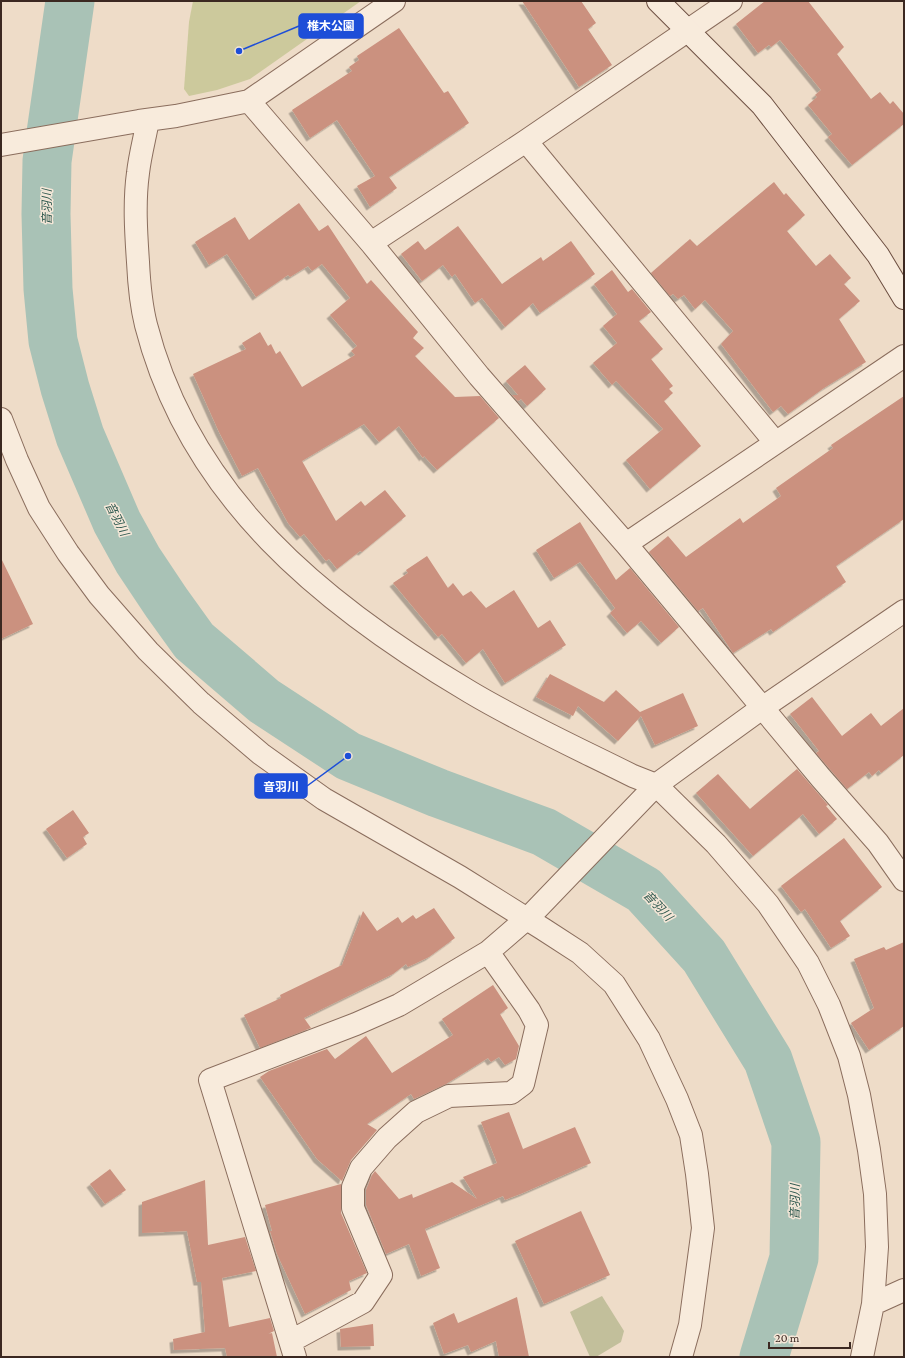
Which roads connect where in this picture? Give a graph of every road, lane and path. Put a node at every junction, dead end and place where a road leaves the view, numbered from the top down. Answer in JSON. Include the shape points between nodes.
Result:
{"nodes":[{"id":1,"x":394,"y":1,"type":"edge"},
{"id":2,"x":658,"y":1,"type":"edge"},
{"id":3,"x":731,"y":1,"type":"edge"},
{"id":4,"x":688,"y":30,"type":"junction"},
{"id":5,"x":249,"y":101,"type":"junction"},
{"id":6,"x":144,"y":120,"type":"junction"},
{"id":7,"x":526,"y":141,"type":"junction"},
{"id":8,"x":1,"y":145,"type":"edge"},
{"id":9,"x":371,"y":243,"type":"junction"},
{"id":10,"x":904,"y":298,"type":"edge"},
{"id":11,"x":904,"y":356,"type":"edge"},
{"id":12,"x":1,"y":419,"type":"edge"},
{"id":13,"x":775,"y":442,"type":"junction"},
{"id":14,"x":626,"y":544,"type":"junction"},
{"id":15,"x":904,"y":611,"type":"edge"},
{"id":16,"x":762,"y":708,"type":"junction"},
{"id":17,"x":652,"y":789,"type":"junction"},
{"id":18,"x":904,"y":880,"type":"edge"},
{"id":19,"x":529,"y":917,"type":"junction"},
{"id":20,"x":488,"y":952,"type":"junction"},
{"id":21,"x":904,"y":1290,"type":"edge"},
{"id":22,"x":873,"y":1304,"type":"junction"},
{"id":23,"x":293,"y":1349,"type":"edge"},
{"id":24,"x":681,"y":1357,"type":"edge"},
{"id":25,"x":862,"y":1357,"type":"edge"}],
"edges":[{"from":1,"to":5,"type":"street"},
{"from":2,"to":4,"type":"street"},
{"from":3,"to":4,"type":"street"},
{"from":4,"to":7,"type":"street"},
{"from":4,"to":10,"type":"street","via":[[762,105],[878,255]]},
{"from":5,"to":6,"type":"street"},
{"from":5,"to":9,"type":"street"},
{"from":6,"to":8,"type":"street"},
{"from":6,"to":17,"type":"street","via":[[135,225],[145,323],[169,392],[215,476],[256,528],[302,573],[420,661],[472,693],[633,776]]},
{"from":7,"to":9,"type":"street"},
{"from":7,"to":13,"type":"street"},
{"from":9,"to":14,"type":"street","via":[[479,376]]},
{"from":11,"to":13,"type":"street"},
{"from":12,"to":19,"type":"street","via":[[16,460],[39,508],[68,553],[99,595],[148,651],[201,703],[261,754],[324,799]]},
{"from":13,"to":14,"type":"street"},
{"from":14,"to":16,"type":"street"},
{"from":15,"to":16,"type":"street"},
{"from":16,"to":17,"type":"street"},
{"from":16,"to":18,"type":"street","via":[[878,843]]},
{"from":17,"to":19,"type":"street"},
{"from":17,"to":22,"type":"street","via":[[716,844],[768,904],[808,963],[828,1005],[849,1056],[869,1150],[877,1247]]},
{"from":19,"to":20,"type":"street"},
{"from":19,"to":24,"type":"street","via":[[580,953],[614,984],[649,1039],[677,1098],[691,1135],[703,1228],[690,1325]]},
{"from":20,"to":23,"type":"street","via":[[538,1025],[523,1084],[511,1093],[449,1096],[416,1112],[387,1138],[360,1168],[353,1187],[353,1208],[381,1275],[363,1302]]},
{"from":20,"to":23,"type":"street","via":[[399,1005],[210,1080]]},
{"from":21,"to":22,"type":"street"},
{"from":22,"to":25,"type":"street"}]}
